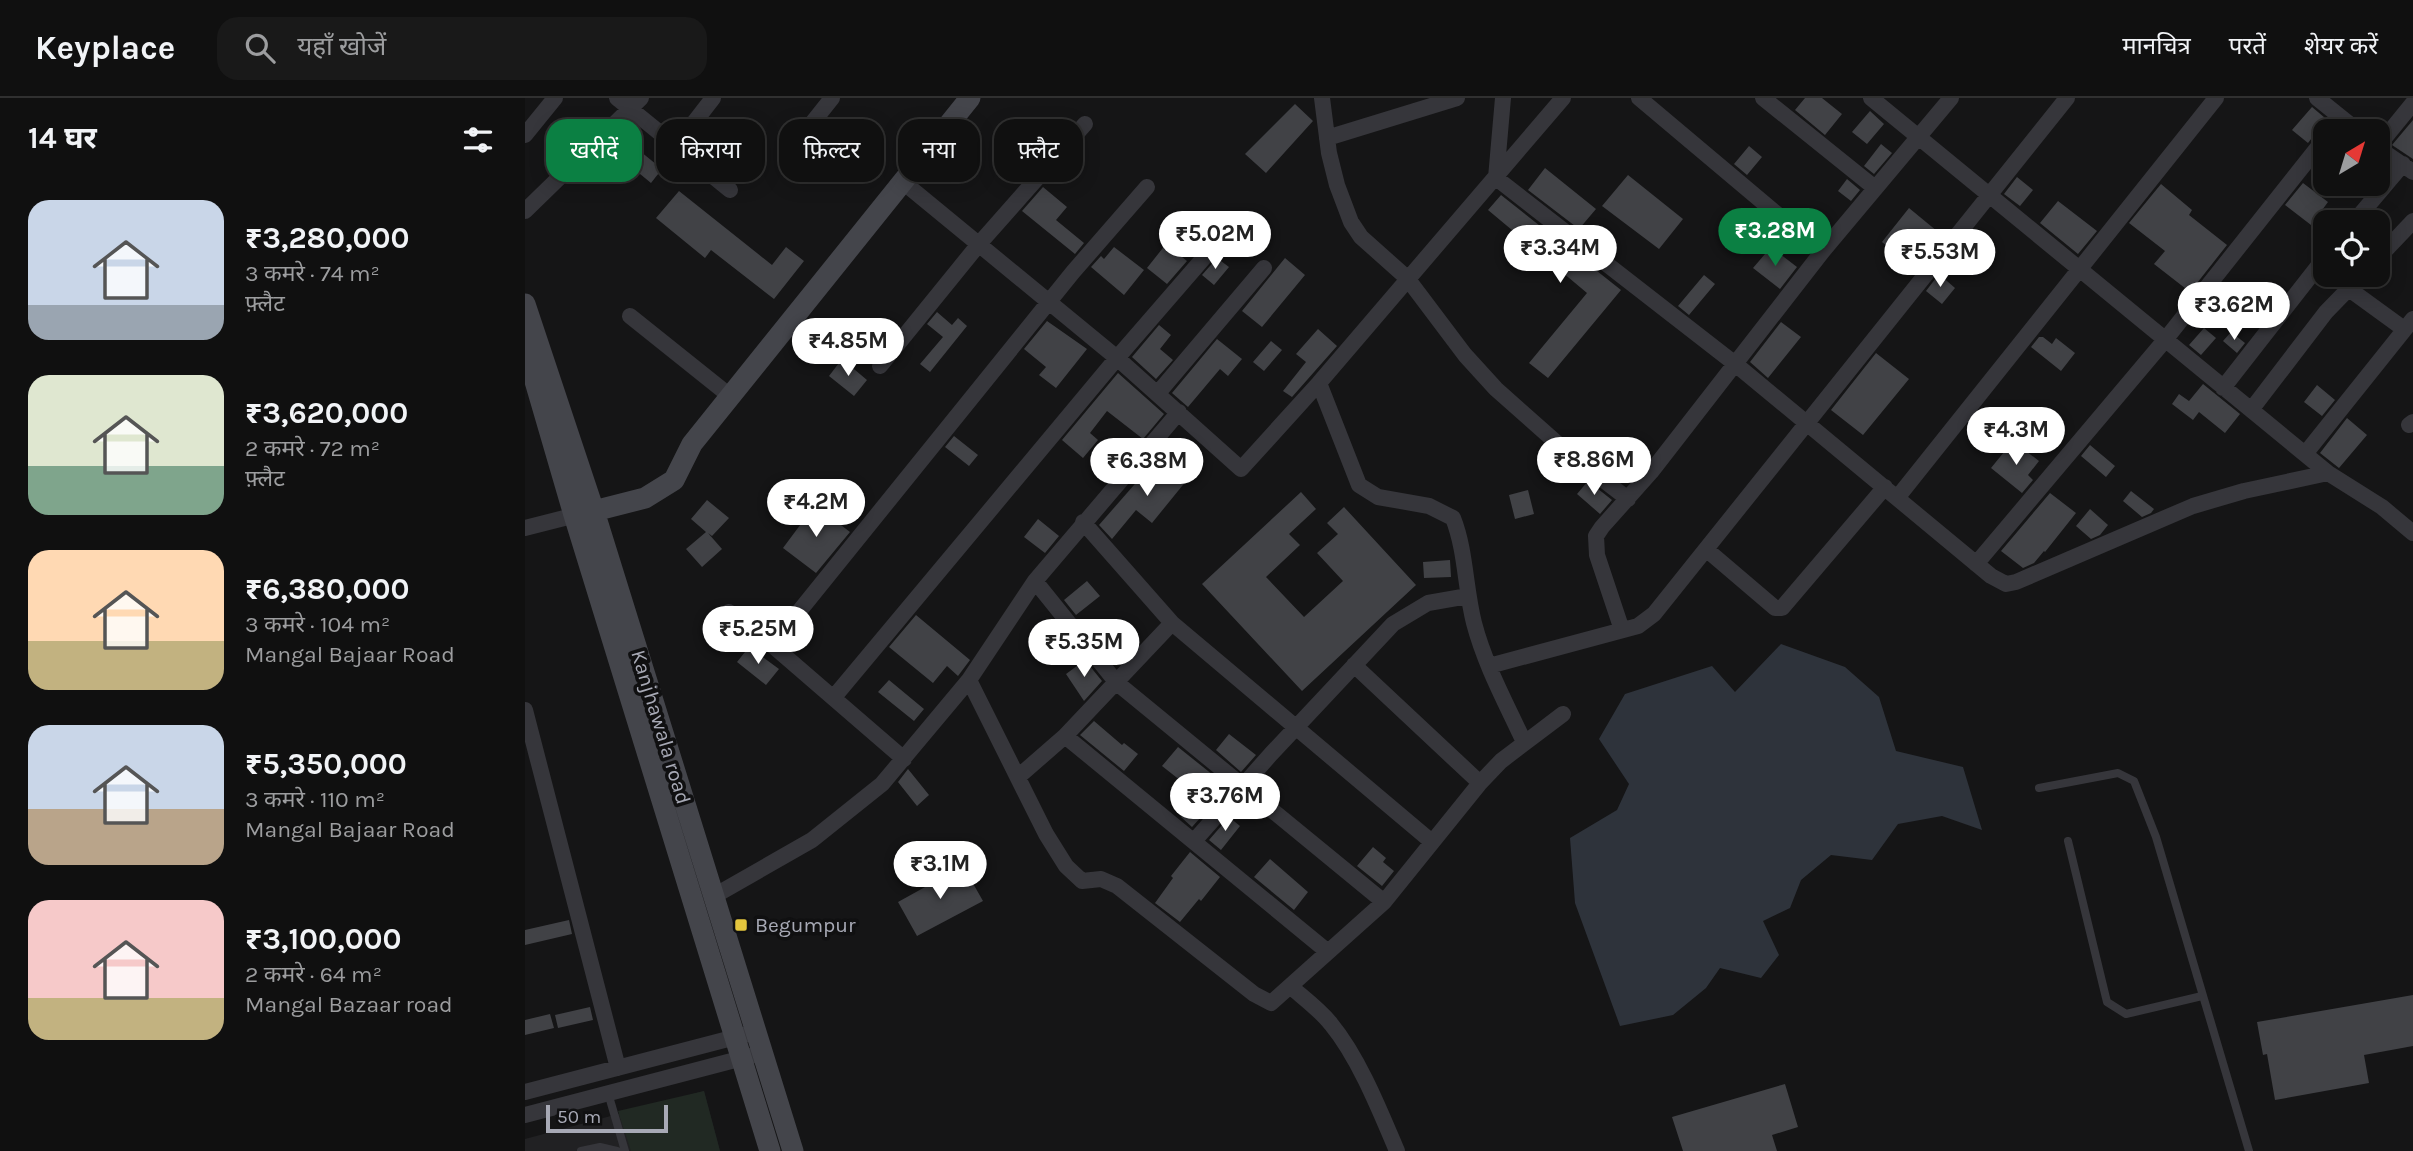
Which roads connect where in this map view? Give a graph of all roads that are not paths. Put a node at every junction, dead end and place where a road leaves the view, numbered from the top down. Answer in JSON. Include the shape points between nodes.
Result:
{"nodes":[{"id":1,"x":555,"y":98,"type":"edge"},
{"id":2,"x":617,"y":98,"type":"edge"},
{"id":3,"x":713,"y":98,"type":"edge"},
{"id":4,"x":832,"y":98,"type":"edge"},
{"id":5,"x":970,"y":98,"type":"edge"},
{"id":6,"x":1322,"y":98,"type":"edge"},
{"id":7,"x":1457,"y":98,"type":"edge"},
{"id":8,"x":1503,"y":98,"type":"edge"},
{"id":9,"x":1563,"y":98,"type":"edge"},
{"id":10,"x":1639,"y":98,"type":"edge"},
{"id":11,"x":1763,"y":98,"type":"edge"},
{"id":12,"x":1871,"y":98,"type":"edge"},
{"id":13,"x":1951,"y":98,"type":"edge"},
{"id":14,"x":2067,"y":98,"type":"edge"},
{"id":15,"x":2216,"y":98,"type":"edge"},
{"id":16,"x":2317,"y":98,"type":"edge"},
{"id":17,"x":2413,"y":103,"type":"edge"},
{"id":18,"x":636,"y":104,"type":"edge"},
{"id":19,"x":2341,"y":118,"type":"edge"},
{"id":20,"x":697,"y":119,"type":"edge"},
{"id":21,"x":815,"y":119,"type":"edge"},
{"id":22,"x":953,"y":119,"type":"edge"},
{"id":23,"x":1085,"y":124,"type":"dead end"},
{"id":24,"x":656,"y":125,"type":"edge"},
{"id":25,"x":2391,"y":131,"type":"edge"},
{"id":26,"x":525,"y":135,"type":"edge"},
{"id":27,"x":1327,"y":138,"type":"junction"},
{"id":28,"x":1917,"y":138,"type":"junction"},
{"id":29,"x":2313,"y":153,"type":"edge"},
{"id":30,"x":2391,"y":156,"type":"edge"},
{"id":31,"x":2408,"y":168,"type":"edge"},
{"id":32,"x":1496,"y":178,"type":"junction"},
{"id":33,"x":720,"y":182,"type":"edge"},
{"id":34,"x":903,"y":182,"type":"joint"},
{"id":35,"x":1147,"y":187,"type":"dead end"},
{"id":36,"x":1875,"y":188,"type":"junction"},
{"id":37,"x":730,"y":190,"type":"dead end"},
{"id":38,"x":1988,"y":194,"type":"junction"},
{"id":39,"x":2366,"y":210,"type":"edge"},
{"id":40,"x":525,"y":211,"type":"edge"},
{"id":41,"x":2413,"y":221,"type":"edge"},
{"id":42,"x":979,"y":244,"type":"junction"},
{"id":43,"x":2390,"y":245,"type":"edge"},
{"id":44,"x":1822,"y":252,"type":"junction"},
{"id":45,"x":1209,"y":253,"type":"dead end"},
{"id":46,"x":1263,"y":268,"type":"dead end"},
{"id":47,"x":2078,"y":269,"type":"junction"},
{"id":48,"x":2313,"y":273,"type":"edge"},
{"id":49,"x":1406,"y":278,"type":"junction"},
{"id":50,"x":2349,"y":289,"type":"joint"},
{"id":51,"x":1049,"y":302,"type":"junction"},
{"id":52,"x":525,"y":303,"type":"edge"},
{"id":53,"x":630,"y":316,"type":"dead end"},
{"id":54,"x":2408,"y":324,"type":"edge"},
{"id":55,"x":2165,"y":340,"type":"junction"},
{"id":56,"x":525,"y":347,"type":"edge"},
{"id":57,"x":1117,"y":358,"type":"junction"},
{"id":58,"x":1734,"y":363,"type":"junction"},
{"id":59,"x":880,"y":366,"type":"dead end"},
{"id":60,"x":1319,"y":383,"type":"junction"},
{"id":61,"x":2223,"y":388,"type":"junction"},
{"id":62,"x":1158,"y":393,"type":"junction"},
{"id":63,"x":730,"y":396,"type":"junction"},
{"id":64,"x":2251,"y":410,"type":"junction"},
{"id":65,"x":1179,"y":412,"type":"junction"},
{"id":66,"x":1806,"y":423,"type":"junction"},
{"id":67,"x":2305,"y":454,"type":"junction"},
{"id":68,"x":2328,"y":473,"type":"junction"},
{"id":69,"x":1891,"y":492,"type":"junction"},
{"id":70,"x":1628,"y":499,"type":"junction"},
{"id":71,"x":584,"y":513,"type":"junction"},
{"id":72,"x":1083,"y":522,"type":"junction"},
{"id":73,"x":525,"y":528,"type":"edge"},
{"id":74,"x":2413,"y":533,"type":"edge"},
{"id":75,"x":1707,"y":550,"type":"junction"},
{"id":76,"x":1976,"y":564,"type":"junction"},
{"id":77,"x":1035,"y":581,"type":"junction"},
{"id":78,"x":1468,"y":596,"type":"junction"},
{"id":79,"x":729,"y":612,"type":"dead end"},
{"id":80,"x":1173,"y":623,"type":"junction"},
{"id":81,"x":1622,"y":630,"type":"junction"},
{"id":82,"x":772,"y":645,"type":"junction"},
{"id":83,"x":1354,"y":665,"type":"junction"},
{"id":84,"x":1489,"y":666,"type":"junction"},
{"id":85,"x":969,"y":680,"type":"junction"},
{"id":86,"x":1117,"y":683,"type":"junction"},
{"id":87,"x":834,"y":697,"type":"junction"},
{"id":88,"x":525,"y":710,"type":"edge"},
{"id":89,"x":1563,"y":714,"type":"dead end"},
{"id":90,"x":1296,"y":728,"type":"junction"},
{"id":91,"x":1065,"y":736,"type":"junction"},
{"id":92,"x":1524,"y":742,"type":"junction"},
{"id":93,"x":904,"y":759,"type":"junction"},
{"id":94,"x":1018,"y":777,"type":"junction"},
{"id":95,"x":1480,"y":783,"type":"junction"},
{"id":96,"x":1244,"y":785,"type":"junction"},
{"id":97,"x":2039,"y":788,"type":"dead end"},
{"id":98,"x":1195,"y":840,"type":"junction"},
{"id":99,"x":2068,"y":841,"type":"dead end"},
{"id":100,"x":1432,"y":842,"type":"junction"},
{"id":101,"x":714,"y":896,"type":"junction"},
{"id":102,"x":1384,"y":902,"type":"junction"},
{"id":103,"x":1328,"y":952,"type":"junction"},
{"id":104,"x":1291,"y":988,"type":"junction"},
{"id":105,"x":2202,"y":996,"type":"junction"},
{"id":106,"x":746,"y":1035,"type":"junction"},
{"id":107,"x":752,"y":1056,"type":"junction"},
{"id":108,"x":618,"y":1068,"type":"junction"},
{"id":109,"x":525,"y":1092,"type":"edge"},
{"id":110,"x":608,"y":1093,"type":"junction"},
{"id":111,"x":525,"y":1115,"type":"edge"},
{"id":112,"x":582,"y":1151,"type":"edge"},
{"id":113,"x":617,"y":1151,"type":"edge"},
{"id":114,"x":625,"y":1151,"type":"edge"},
{"id":115,"x":770,"y":1151,"type":"edge"},
{"id":116,"x":793,"y":1151,"type":"edge"},
{"id":117,"x":1397,"y":1151,"type":"edge"},
{"id":118,"x":2249,"y":1151,"type":"edge"}],
"edges":[{"from":1,"to":26,"type":"street"},
{"from":2,"to":18,"type":"street"},
{"from":3,"to":20,"type":"street"},
{"from":4,"to":21,"type":"street"},
{"from":5,"to":22,"type":"main road"},
{"from":6,"to":27,"type":"street"},
{"from":7,"to":27,"type":"street"},
{"from":8,"to":32,"type":"street"},
{"from":9,"to":32,"type":"street"},
{"from":10,"to":44,"type":"street"},
{"from":11,"to":36,"type":"street"},
{"from":12,"to":28,"type":"street"},
{"from":13,"to":28,"type":"street"},
{"from":14,"to":38,"type":"street"},
{"from":15,"to":47,"type":"street"},
{"from":16,"to":19,"type":"street"},
{"from":17,"to":25,"type":"street"},
{"from":18,"to":24,"type":"street"},
{"from":18,"to":40,"type":"street"},
{"from":23,"to":42,"type":"street"},
{"from":27,"to":49,"type":"street","via":[[1351,222]]},
{"from":28,"to":36,"type":"street"},
{"from":28,"to":38,"type":"street"},
{"from":29,"to":55,"type":"street"},
{"from":30,"to":31,"type":"street"},
{"from":31,"to":39,"type":"street"},
{"from":32,"to":49,"type":"street"},
{"from":32,"to":58,"type":"street"},
{"from":33,"to":37,"type":"street"},
{"from":34,"to":42,"type":"street"},
{"from":34,"to":63,"type":"main road"},
{"from":35,"to":51,"type":"street"},
{"from":36,"to":44,"type":"street"},
{"from":38,"to":47,"type":"street"},
{"from":38,"to":66,"type":"street"},
{"from":41,"to":43,"type":"street"},
{"from":42,"to":51,"type":"street"},
{"from":42,"to":59,"type":"street"},
{"from":44,"to":58,"type":"street"},
{"from":45,"to":57,"type":"street"},
{"from":46,"to":62,"type":"street"},
{"from":47,"to":55,"type":"street"},
{"from":47,"to":69,"type":"street"},
{"from":48,"to":61,"type":"street"},
{"from":49,"to":60,"type":"street"},
{"from":49,"to":70,"type":"street","via":[[1496,389]]},
{"from":50,"to":54,"type":"street"},
{"from":50,"to":64,"type":"street"},
{"from":51,"to":57,"type":"street"},
{"from":51,"to":82,"type":"street"},
{"from":52,"to":71,"type":"main road","name":"Kanjhawala road"},
{"from":53,"to":63,"type":"street"},
{"from":54,"to":67,"type":"street"},
{"from":55,"to":61,"type":"street"},
{"from":55,"to":76,"type":"street"},
{"from":56,"to":71,"type":"main road","name":"Kanjhawala road"},
{"from":57,"to":62,"type":"street"},
{"from":57,"to":87,"type":"street"},
{"from":58,"to":66,"type":"street"},
{"from":58,"to":70,"type":"street"},
{"from":60,"to":65,"type":"street","via":[[1241,468]]},
{"from":60,"to":78,"type":"street","via":[[1359,485],[1378,497],[1429,506],[1453,518]]},
{"from":61,"to":64,"type":"street"},
{"from":62,"to":65,"type":"street"},
{"from":63,"to":71,"type":"main road","via":[[692,444],[674,480],[645,498]]},
{"from":64,"to":67,"type":"street"},
{"from":65,"to":72,"type":"street"},
{"from":66,"to":69,"type":"street"},
{"from":66,"to":75,"type":"street"},
{"from":67,"to":68,"type":"street"},
{"from":68,"to":74,"type":"street"},
{"from":68,"to":76,"type":"street","via":[[2193,506],[2016,582],[2006,583]]},
{"from":69,"to":75,"type":"street","via":[[1782,608],[1775,608]]},
{"from":69,"to":76,"type":"street"},
{"from":70,"to":81,"type":"street","via":[[1602,527],[1595,542]]},
{"from":71,"to":73,"type":"street"},
{"from":71,"to":101,"type":"main road","name":"Kanjhawala road"},
{"from":71,"to":106,"type":"main road","name":"Kanjhawala road"},
{"from":72,"to":77,"type":"street"},
{"from":72,"to":80,"type":"street"},
{"from":75,"to":81,"type":"street","via":[[1654,614],[1638,626]]},
{"from":77,"to":85,"type":"street"},
{"from":77,"to":86,"type":"street"},
{"from":78,"to":83,"type":"street","via":[[1428,603],[1406,613]]},
{"from":78,"to":84,"type":"street"},
{"from":79,"to":82,"type":"street"},
{"from":80,"to":86,"type":"street"},
{"from":80,"to":90,"type":"street"},
{"from":81,"to":84,"type":"street"},
{"from":82,"to":87,"type":"street"},
{"from":83,"to":90,"type":"street"},
{"from":83,"to":95,"type":"street"},
{"from":84,"to":92,"type":"street"},
{"from":85,"to":93,"type":"street"},
{"from":85,"to":94,"type":"street"},
{"from":86,"to":91,"type":"street"},
{"from":86,"to":96,"type":"street"},
{"from":87,"to":93,"type":"street"},
{"from":88,"to":108,"type":"street"},
{"from":89,"to":92,"type":"street"},
{"from":90,"to":96,"type":"street"},
{"from":90,"to":100,"type":"street"},
{"from":91,"to":94,"type":"street"},
{"from":91,"to":98,"type":"street"},
{"from":92,"to":95,"type":"street"},
{"from":93,"to":101,"type":"street","via":[[883,785],[831,827]]},
{"from":94,"to":104,"type":"street","via":[[1073,876],[1117,886],[1262,1000],[1271,1003]]},
{"from":95,"to":100,"type":"street"},
{"from":96,"to":98,"type":"street"},
{"from":96,"to":102,"type":"street"},
{"from":97,"to":105,"type":"lane","via":[[2118,773],[2134,781],[2156,837]]},
{"from":98,"to":103,"type":"street"},
{"from":99,"to":105,"type":"lane","via":[[2107,1002],[2126,1014]]},
{"from":100,"to":102,"type":"street"},
{"from":101,"to":106,"type":"main road","name":"Kanjhawala road"},
{"from":102,"to":103,"type":"street"},
{"from":103,"to":104,"type":"street"},
{"from":104,"to":117,"type":"street","via":[[1333,1026]]},
{"from":105,"to":118,"type":"lane"},
{"from":106,"to":107,"type":"main road","name":"Kanjhawala road"},
{"from":106,"to":108,"type":"street"},
{"from":107,"to":110,"type":"street"},
{"from":107,"to":115,"type":"main road","name":"Kanjhawala road"},
{"from":107,"to":116,"type":"main road","name":"Kanjhawala road"},
{"from":108,"to":109,"type":"street"},
{"from":110,"to":111,"type":"street"},
{"from":110,"to":114,"type":"lane"},
{"from":112,"to":113,"type":"lane","via":[[600,1147]]}]}
